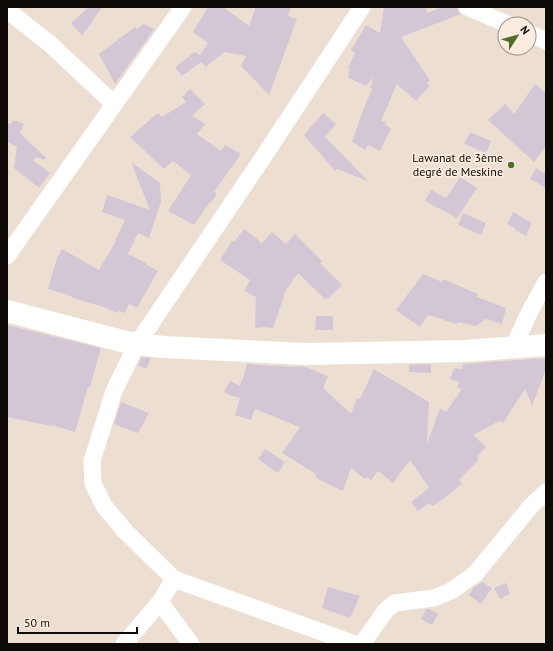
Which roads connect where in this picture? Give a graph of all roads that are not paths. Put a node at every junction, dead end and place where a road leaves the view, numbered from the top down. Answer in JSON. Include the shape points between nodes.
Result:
{"nodes":[{"id":1,"x":183,"y":7,"type":"edge"},
{"id":2,"x":362,"y":7,"type":"edge"},
{"id":3,"x":467,"y":7,"type":"edge"},
{"id":4,"x":7,"y":10,"type":"edge"},
{"id":5,"x":497,"y":20,"type":"edge"},
{"id":6,"x":114,"y":104,"type":"junction"},
{"id":7,"x":7,"y":256,"type":"edge"},
{"id":8,"x":546,"y":282,"type":"edge"},
{"id":9,"x":7,"y":311,"type":"edge"},
{"id":10,"x":137,"y":344,"type":"junction"},
{"id":11,"x":546,"y":345,"type":"edge"},
{"id":12,"x":513,"y":348,"type":"junction"},
{"id":13,"x":546,"y":492,"type":"edge"},
{"id":14,"x":174,"y":579,"type":"junction"},
{"id":15,"x":160,"y":602,"type":"junction"},
{"id":16,"x":124,"y":644,"type":"edge"},
{"id":17,"x":191,"y":644,"type":"edge"},
{"id":18,"x":355,"y":644,"type":"edge"},
{"id":19,"x":362,"y":644,"type":"edge"}],
"edges":[{"from":1,"to":6,"type":"street"},
{"from":2,"to":10,"type":"street"},
{"from":3,"to":5,"type":"street"},
{"from":4,"to":6,"type":"street","via":[[50,44]]},
{"from":6,"to":7,"type":"street"},
{"from":8,"to":12,"type":"street"},
{"from":9,"to":10,"type":"main road"},
{"from":10,"to":12,"type":"main road","via":[[306,354]]},
{"from":10,"to":14,"type":"street","via":[[114,391],[92,461],[93,483],[104,506],[125,531]]},
{"from":11,"to":12,"type":"main road"},
{"from":13,"to":19,"type":"street","via":[[531,506],[475,574],[451,591],[434,598],[395,603],[386,610]]},
{"from":14,"to":15,"type":"street"},
{"from":14,"to":18,"type":"street"},
{"from":15,"to":16,"type":"street"},
{"from":15,"to":17,"type":"street"}]}
